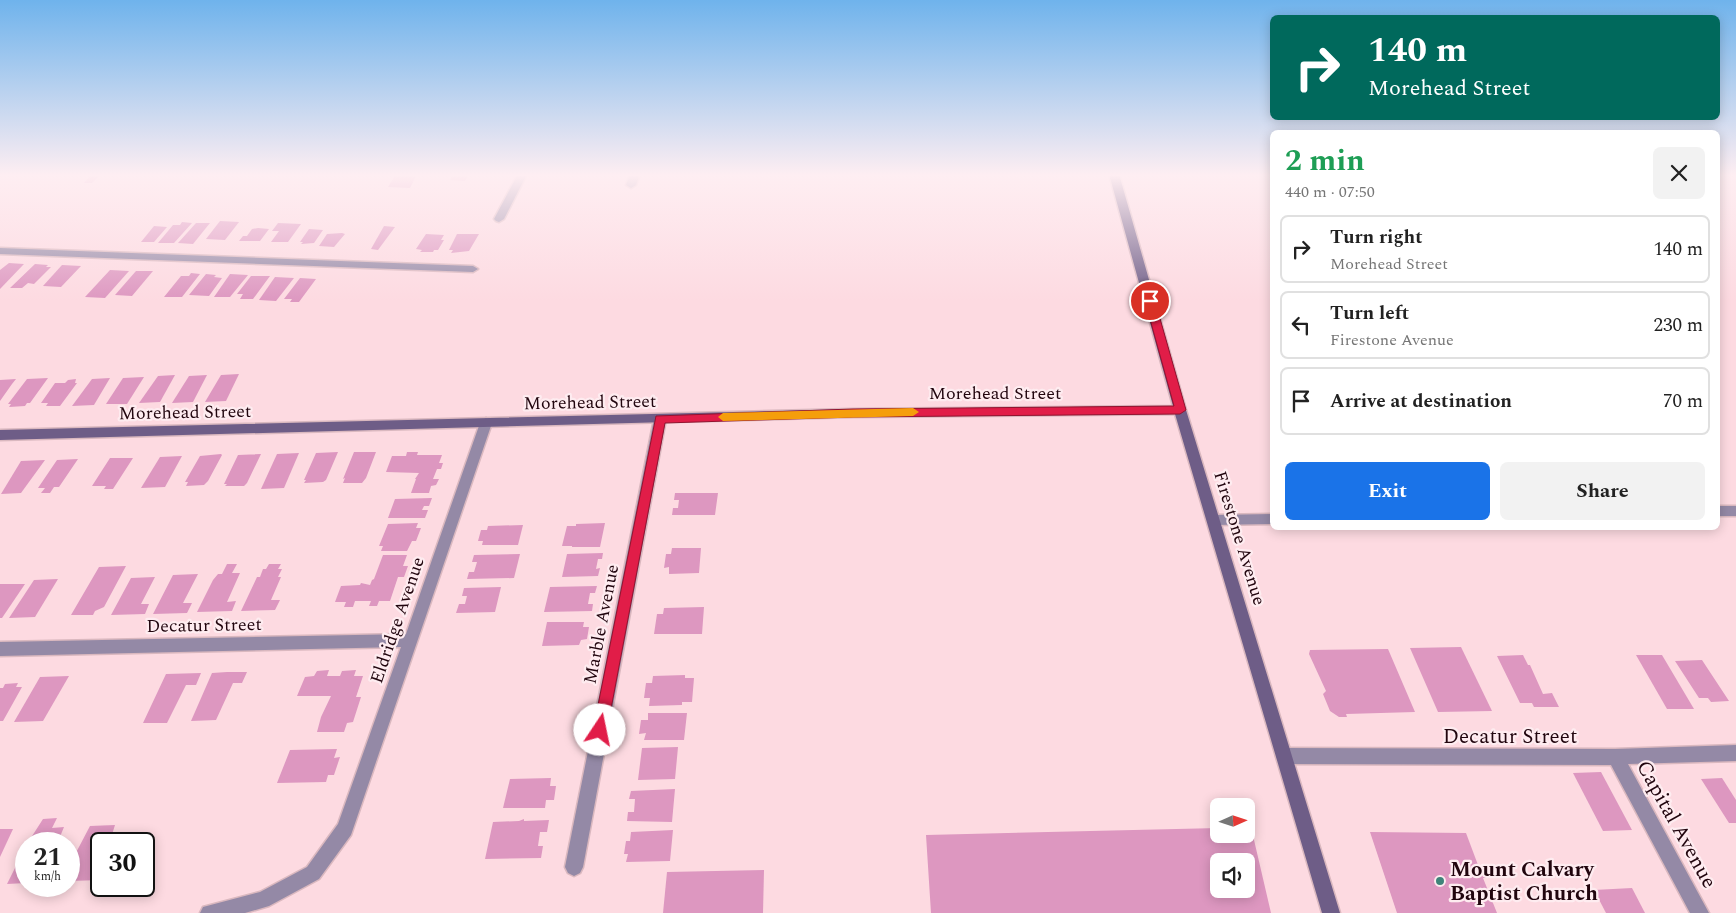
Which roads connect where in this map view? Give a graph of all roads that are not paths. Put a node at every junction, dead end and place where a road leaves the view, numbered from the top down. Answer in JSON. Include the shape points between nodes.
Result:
{"nodes":[{"id":1,"x":1126,"y":217,"type":"edge"},
{"id":2,"x":0,"y":251,"type":"edge"},
{"id":3,"x":473,"y":269,"type":"dead end"},
{"id":4,"x":1180,"y":410,"type":"junction"},
{"id":5,"x":660,"y":419,"type":"junction"},
{"id":6,"x":486,"y":423,"type":"junction"},
{"id":7,"x":0,"y":435,"type":"edge"},
{"id":8,"x":1720,"y":511,"type":"edge"},
{"id":9,"x":1736,"y":511,"type":"edge"},
{"id":10,"x":1270,"y":519,"type":"edge"},
{"id":11,"x":1214,"y":520,"type":"junction"},
{"id":12,"x":410,"y":640,"type":"junction"},
{"id":13,"x":0,"y":650,"type":"edge"},
{"id":14,"x":1736,"y":753,"type":"edge"},
{"id":15,"x":1284,"y":756,"type":"junction"},
{"id":16,"x":1615,"y":757,"type":"junction"},
{"id":17,"x":574,"y":866,"type":"dead end"},
{"id":18,"x":209,"y":913,"type":"edge"},
{"id":19,"x":1331,"y":913,"type":"edge"},
{"id":20,"x":1700,"y":913,"type":"edge"}],
"edges":[{"from":1,"to":4,"type":"street","name":"Firestone Avenue"},
{"from":2,"to":3,"type":"street"},
{"from":4,"to":5,"type":"street","name":"Morehead Street","via":[[853,413]]},
{"from":4,"to":11,"type":"street","name":"Firestone Avenue"},
{"from":5,"to":6,"type":"street","name":"Morehead Street"},
{"from":5,"to":17,"type":"street","name":"Marble Avenue"},
{"from":6,"to":7,"type":"street","name":"Morehead Street"},
{"from":6,"to":12,"type":"street","name":"Eldridge Avenue"},
{"from":8,"to":9,"type":"street"},
{"from":10,"to":11,"type":"street"},
{"from":11,"to":15,"type":"street","name":"Firestone Avenue"},
{"from":12,"to":13,"type":"street","name":"Decatur Street"},
{"from":12,"to":18,"type":"street","name":"Eldridge Avenue","via":[[345,830],[313,873],[262,900]]},
{"from":14,"to":16,"type":"street","name":"Decatur Street"},
{"from":15,"to":16,"type":"street","name":"Decatur Street"},
{"from":15,"to":19,"type":"street","name":"Firestone Avenue"},
{"from":16,"to":20,"type":"street","name":"Capital Avenue"}]}
